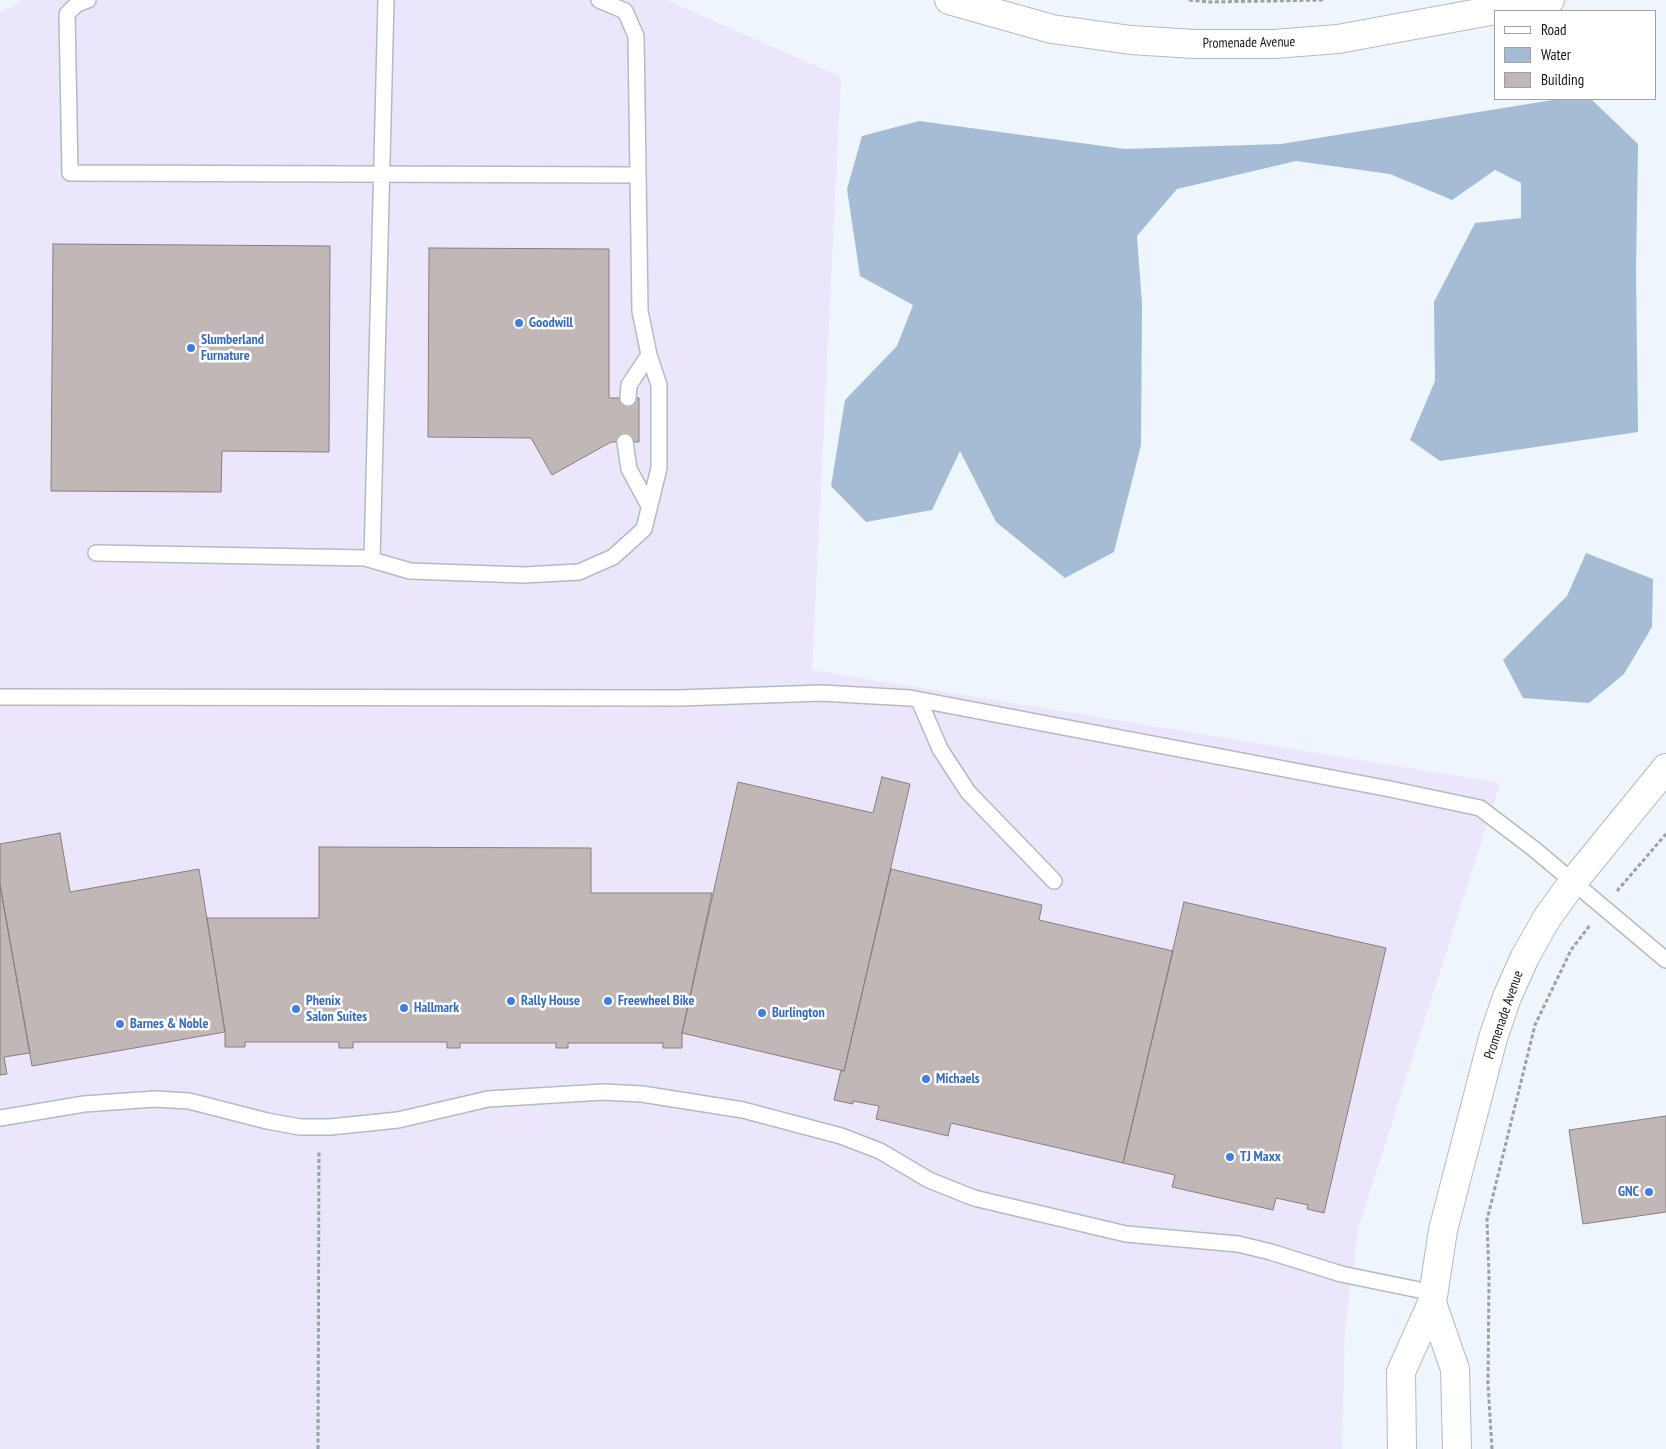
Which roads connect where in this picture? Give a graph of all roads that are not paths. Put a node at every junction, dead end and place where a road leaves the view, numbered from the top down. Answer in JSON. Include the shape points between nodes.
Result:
{"nodes":[{"id":1,"x":88,"y":0,"type":"edge"},
{"id":2,"x":386,"y":0,"type":"edge"},
{"id":3,"x":599,"y":0,"type":"edge"},
{"id":4,"x":949,"y":0,"type":"edge"},
{"id":5,"x":1550,"y":0,"type":"edge"},
{"id":6,"x":1494,"y":10,"type":"edge"},
{"id":7,"x":1496,"y":10,"type":"edge"},
{"id":8,"x":383,"y":175,"type":"junction"},
{"id":9,"x":638,"y":175,"type":"junction"},
{"id":10,"x":649,"y":355,"type":"junction"},
{"id":11,"x":628,"y":398,"type":"dead end"},
{"id":12,"x":625,"y":442,"type":"dead end"},
{"id":13,"x":649,"y":506,"type":"junction"},
{"id":14,"x":96,"y":553,"type":"dead end"},
{"id":15,"x":372,"y":560,"type":"junction"},
{"id":16,"x":0,"y":696,"type":"edge"},
{"id":17,"x":919,"y":700,"type":"junction"},
{"id":18,"x":1666,"y":768,"type":"edge"},
{"id":19,"x":1054,"y":882,"type":"dead end"},
{"id":20,"x":1573,"y":882,"type":"junction"},
{"id":21,"x":1666,"y":960,"type":"edge"},
{"id":22,"x":0,"y":1118,"type":"edge"},
{"id":23,"x":1433,"y":1298,"type":"junction"},
{"id":24,"x":1402,"y":1449,"type":"edge"},
{"id":25,"x":1457,"y":1449,"type":"edge"}],
"edges":[{"from":1,"to":8,"type":"lane","via":[[77,4],[68,14],[70,173]]},
{"from":2,"to":8,"type":"lane"},
{"from":3,"to":9,"type":"lane","via":[[625,11],[636,36]]},
{"from":4,"to":6,"type":"street","name":"Promenade Avenue","via":[[1052,29],[1131,40],[1194,44],[1274,44],[1338,39]]},
{"from":5,"to":7,"type":"street","name":"Promenade Avenue"},
{"from":8,"to":9,"type":"lane"},
{"from":8,"to":15,"type":"lane"},
{"from":9,"to":10,"type":"lane","via":[[640,311]]},
{"from":10,"to":11,"type":"lane","via":[[629,385]]},
{"from":10,"to":13,"type":"lane","via":[[659,385],[659,468]]},
{"from":12,"to":13,"type":"lane","via":[[629,469]]},
{"from":13,"to":15,"type":"lane","via":[[644,530],[613,557],[579,572],[524,575],[410,570]]},
{"from":14,"to":15,"type":"lane"},
{"from":16,"to":17,"type":"lane","via":[[679,698],[821,693]]},
{"from":17,"to":19,"type":"lane","via":[[940,749],[968,792]]},
{"from":17,"to":20,"type":"lane","via":[[1480,808]]},
{"from":18,"to":20,"type":"street","name":"Promenade Avenue"},
{"from":20,"to":21,"type":"lane"},
{"from":20,"to":23,"type":"street","name":"Promenade Avenue","via":[[1525,957],[1493,1038],[1443,1230]]},
{"from":22,"to":23,"type":"lane","via":[[84,1104],[156,1099],[189,1101],[267,1121],[319,1127],[398,1120],[488,1099],[540,1095],[603,1092],[687,1100],[743,1110],[841,1136],[880,1151],[929,1180],[974,1198],[1126,1234],[1238,1244]]},
{"from":23,"to":24,"type":"street","name":"Promenade Avenue","via":[[1402,1372]]},
{"from":23,"to":25,"type":"street","name":"Promenade Avenue","via":[[1455,1369]]}]}
